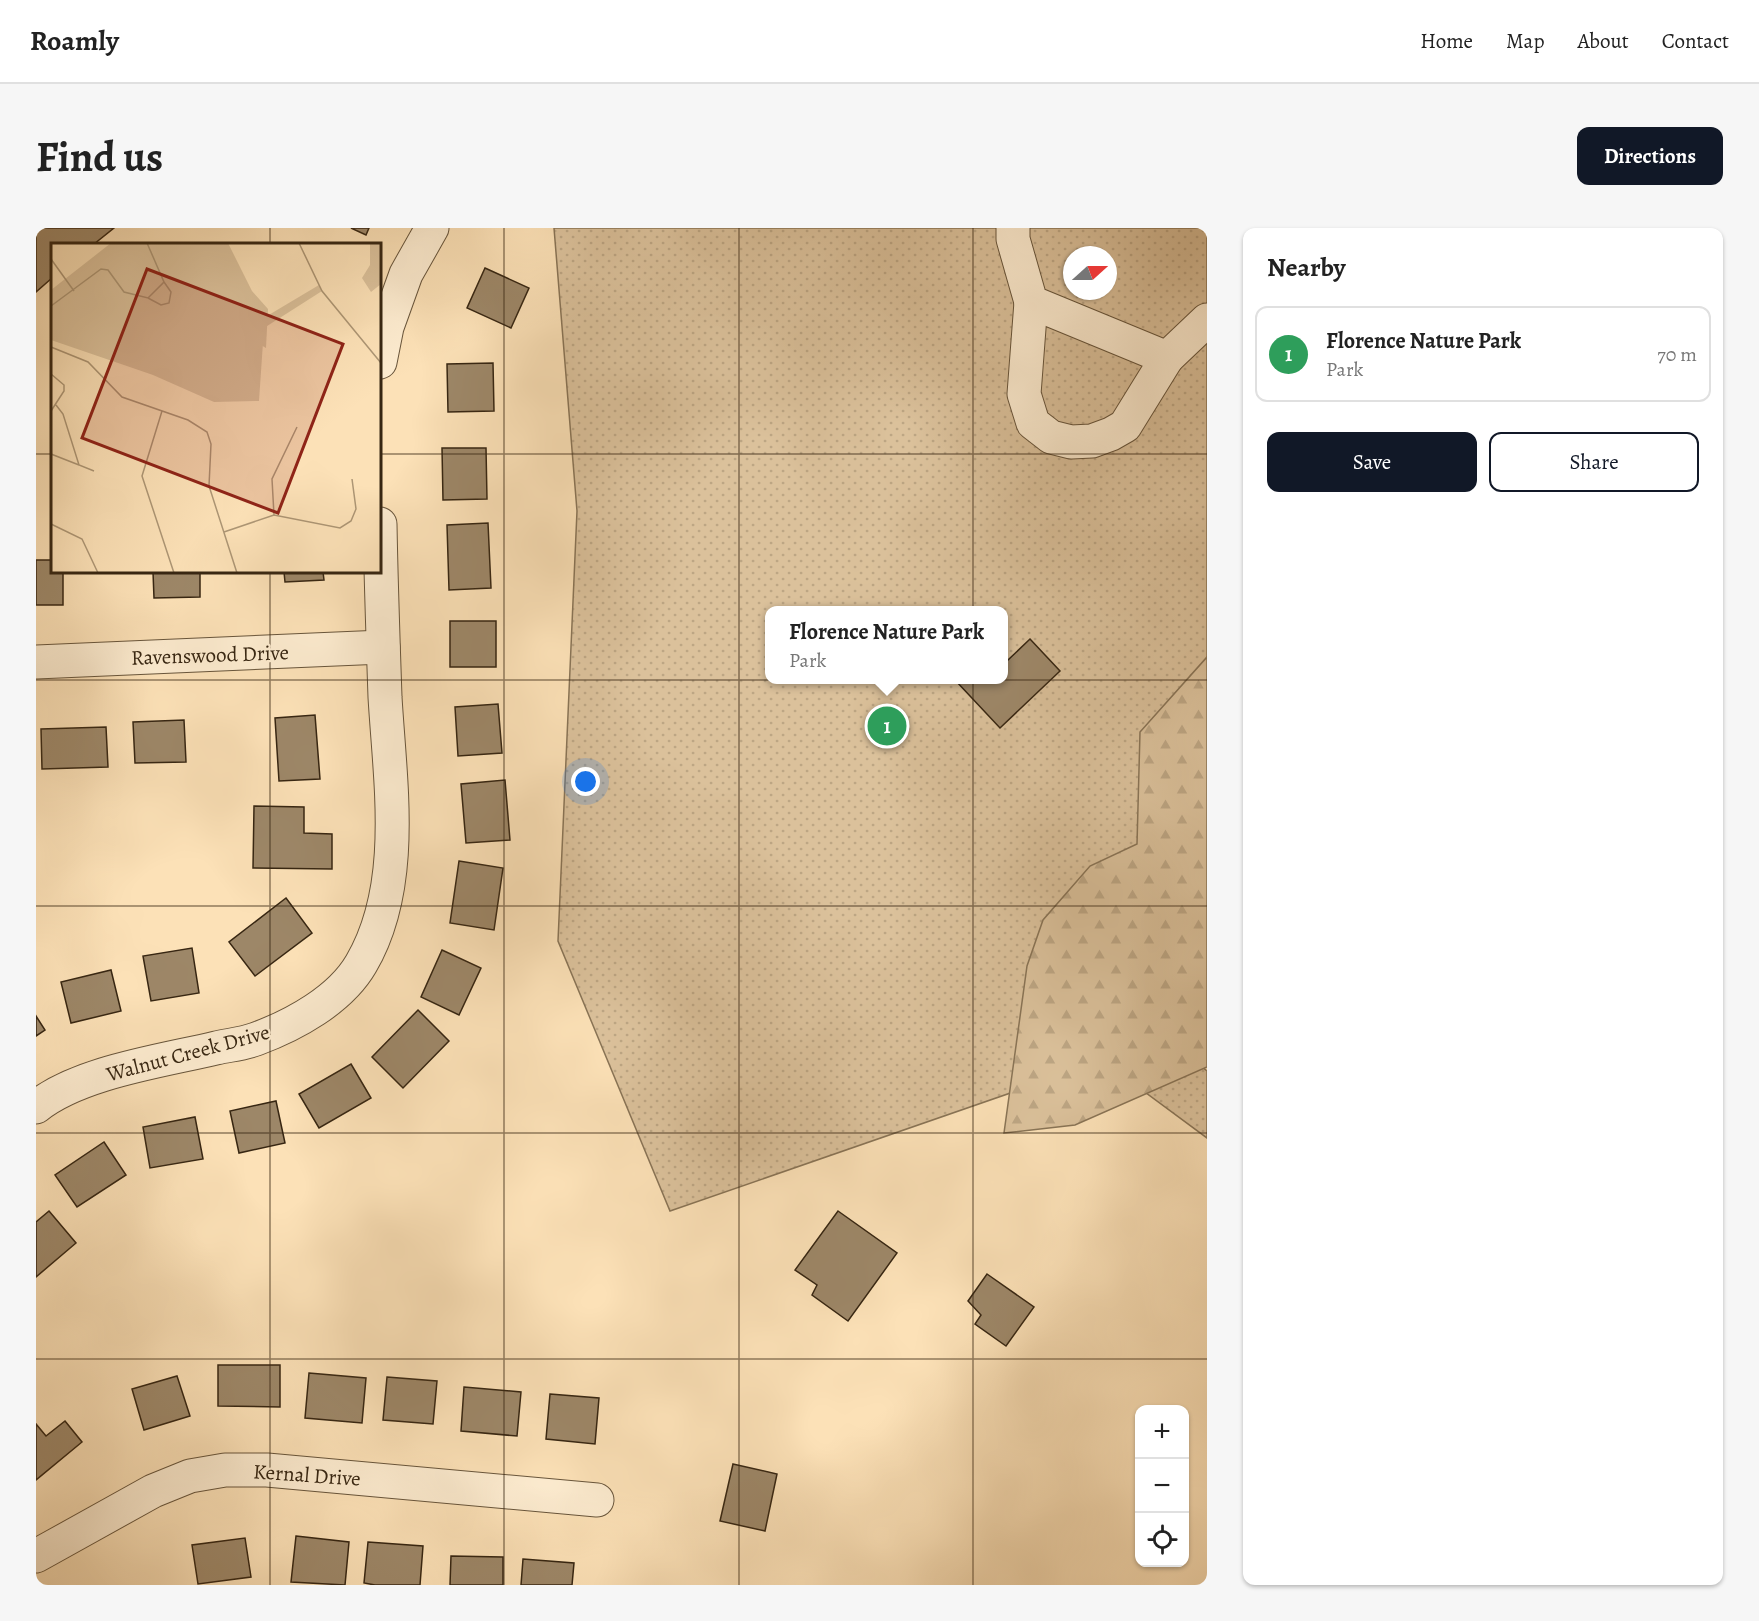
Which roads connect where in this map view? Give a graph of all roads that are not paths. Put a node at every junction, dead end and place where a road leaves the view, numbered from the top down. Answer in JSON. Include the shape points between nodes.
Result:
{"nodes":[{"id":1,"x":432,"y":228,"type":"edge"},
{"id":2,"x":1013,"y":228,"type":"edge"},
{"id":3,"x":1031,"y":302,"type":"junction"},
{"id":4,"x":1207,"y":320,"type":"edge"},
{"id":5,"x":381,"y":357,"type":"edge"},
{"id":6,"x":1167,"y":358,"type":"junction"},
{"id":7,"x":381,"y":565,"type":"edge"},
{"id":8,"x":383,"y":647,"type":"junction"},
{"id":9,"x":36,"y":662,"type":"edge"},
{"id":10,"x":36,"y":1107,"type":"edge"},
{"id":11,"x":597,"y":1500,"type":"dead end"},
{"id":12,"x":36,"y":1556,"type":"edge"}],
"edges":[{"from":1,"to":5,"type":"street","via":[[406,274]]},
{"from":2,"to":3,"type":"street"},
{"from":3,"to":6,"type":"street"},
{"from":3,"to":6,"type":"street","via":[[1024,394],[1033,423],[1051,437],[1071,442],[1092,441],[1125,426]]},
{"from":4,"to":6,"type":"street"},
{"from":7,"to":8,"type":"street","name":"Walnut Creek Drive"},
{"from":8,"to":9,"type":"street","name":"Ravenswood Drive"},
{"from":8,"to":10,"type":"street","name":"Walnut Creek Drive","via":[[392,826],[389,888],[379,926],[361,965],[333,996],[297,1021],[254,1040],[85,1080]]},
{"from":11,"to":12,"type":"street","name":"Kernal Drive","via":[[267,1470],[225,1470],[190,1476],[153,1491]]}]}
